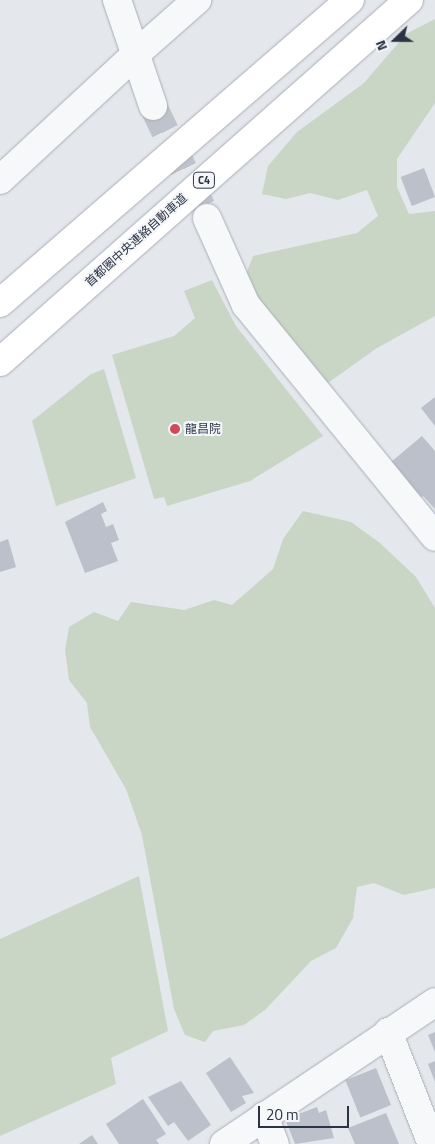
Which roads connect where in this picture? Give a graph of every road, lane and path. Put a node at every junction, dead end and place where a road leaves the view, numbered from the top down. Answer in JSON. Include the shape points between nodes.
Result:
{"nodes":[{"id":1,"x":117,"y":0,"type":"edge"},
{"id":2,"x":197,"y":0,"type":"edge"},
{"id":3,"x":350,"y":0,"type":"edge"},
{"id":4,"x":409,"y":0,"type":"edge"},
{"id":5,"x":138,"y":52,"type":"junction"},
{"id":6,"x":153,"y":106,"type":"tunnel mouth"},
{"id":7,"x":0,"y":180,"type":"edge"},
{"id":8,"x":207,"y":218,"type":"tunnel mouth"},
{"id":9,"x":0,"y":304,"type":"edge"},
{"id":10,"x":0,"y":362,"type":"edge"},
{"id":11,"x":435,"y":537,"type":"edge"},
{"id":12,"x":435,"y":1002,"type":"edge"},
{"id":13,"x":388,"y":1032,"type":"junction"},
{"id":14,"x":264,"y":1116,"type":"junction"},
{"id":15,"x":224,"y":1144,"type":"edge"},
{"id":16,"x":275,"y":1144,"type":"edge"},
{"id":17,"x":432,"y":1144,"type":"edge"}],
"edges":[{"from":1,"to":5,"type":"street"},
{"from":2,"to":5,"type":"street"},
{"from":3,"to":9,"type":"highway"},
{"from":4,"to":10,"type":"highway","name":"首都圏中央連絡自動車道","number":"C4"},
{"from":5,"to":6,"type":"street"},
{"from":5,"to":7,"type":"street"},
{"from":8,"to":11,"type":"street","via":[[246,305]]},
{"from":12,"to":13,"type":"street"},
{"from":13,"to":14,"type":"street"},
{"from":13,"to":17,"type":"street"},
{"from":14,"to":15,"type":"street"},
{"from":14,"to":16,"type":"street"}]}
